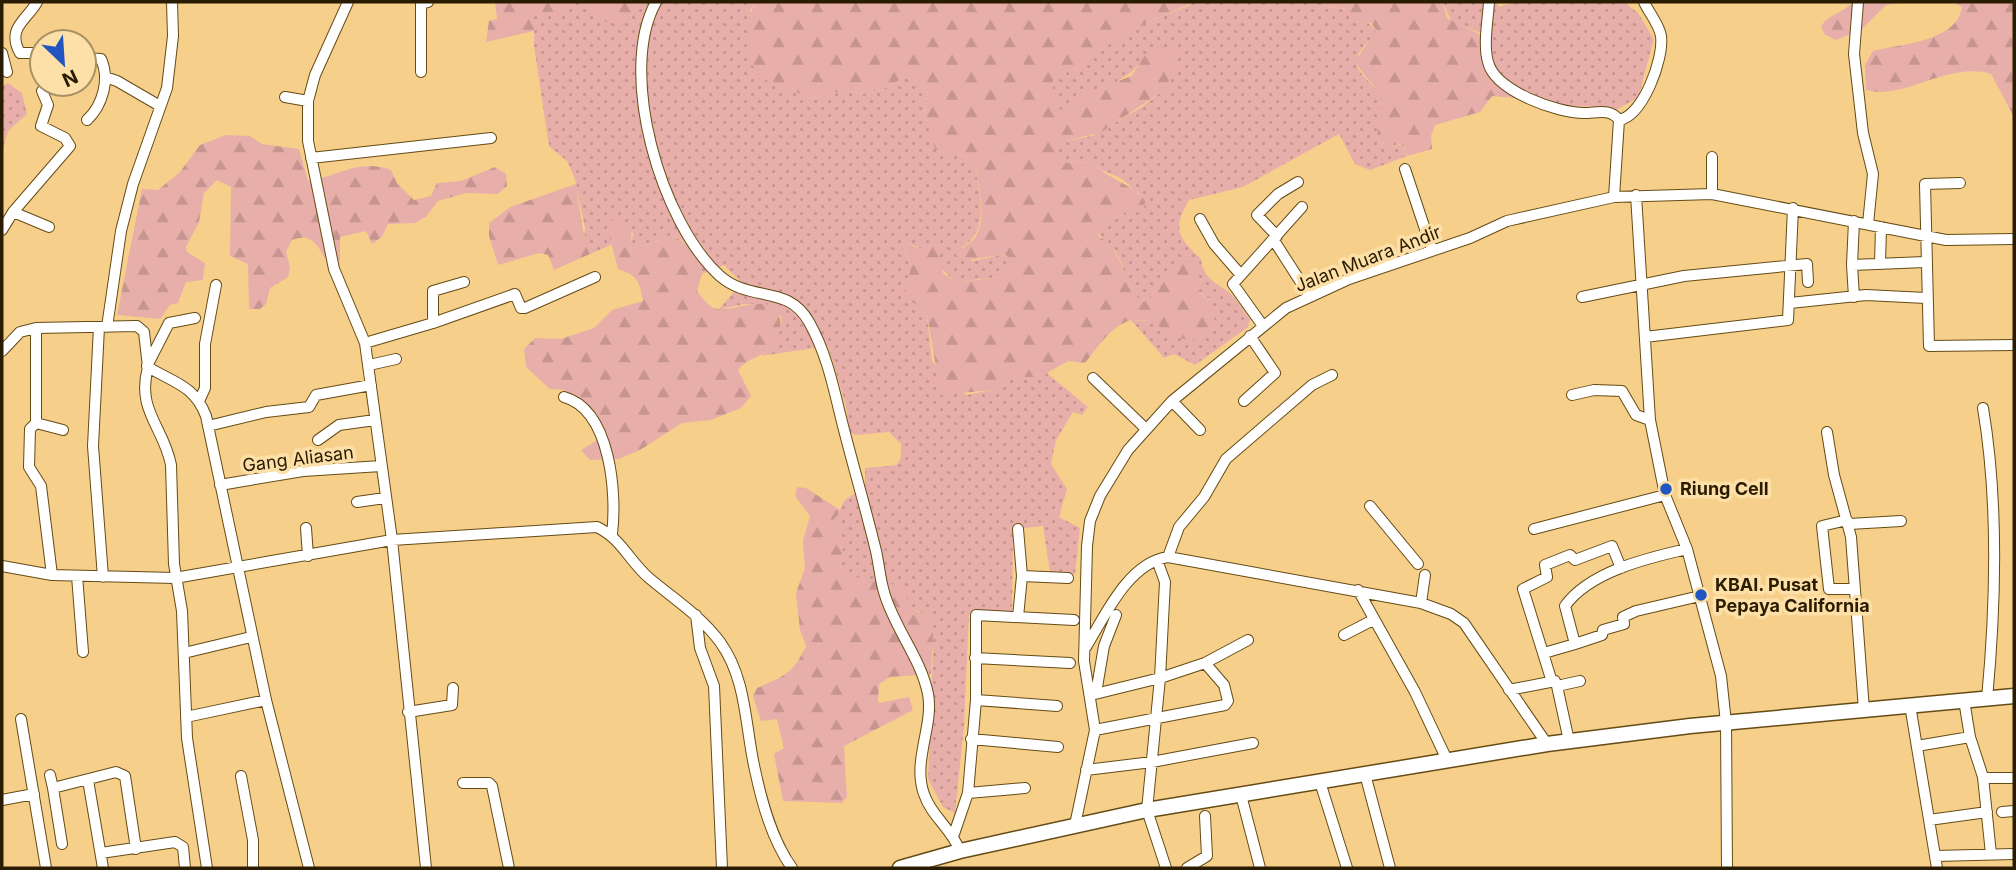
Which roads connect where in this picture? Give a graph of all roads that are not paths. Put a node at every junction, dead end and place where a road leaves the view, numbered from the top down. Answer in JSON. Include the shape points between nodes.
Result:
{"nodes":[{"id":1,"x":37,"y":2,"type":"edge"},
{"id":2,"x":172,"y":2,"type":"edge"},
{"id":3,"x":348,"y":2,"type":"edge"},
{"id":4,"x":428,"y":2,"type":"edge"},
{"id":5,"x":656,"y":2,"type":"edge"},
{"id":6,"x":1489,"y":2,"type":"edge"},
{"id":7,"x":1633,"y":2,"type":"edge"},
{"id":8,"x":1858,"y":2,"type":"edge"},
{"id":9,"x":1645,"y":4,"type":"edge"},
{"id":10,"x":2,"y":52,"type":"edge"},
{"id":11,"x":28,"y":53,"type":"edge"},
{"id":12,"x":98,"y":59,"type":"edge"},
{"id":13,"x":7,"y":72,"type":"dead end"},
{"id":14,"x":421,"y":72,"type":"dead end"},
{"id":15,"x":105,"y":77,"type":"junction"},
{"id":16,"x":285,"y":97,"type":"dead end"},
{"id":17,"x":45,"y":98,"type":"edge"},
{"id":18,"x":308,"y":101,"type":"junction"},
{"id":19,"x":160,"y":106,"type":"junction"},
{"id":20,"x":87,"y":120,"type":"dead end"},
{"id":21,"x":1619,"y":120,"type":"junction"},
{"id":22,"x":491,"y":138,"type":"dead end"},
{"id":23,"x":1712,"y":157,"type":"dead end"},
{"id":24,"x":312,"y":158,"type":"junction"},
{"id":25,"x":1405,"y":169,"type":"dead end"},
{"id":26,"x":1298,"y":182,"type":"dead end"},
{"id":27,"x":1961,"y":183,"type":"dead end"},
{"id":28,"x":1713,"y":194,"type":"junction"},
{"id":29,"x":1636,"y":195,"type":"junction"},
{"id":30,"x":1614,"y":197,"type":"junction"},
{"id":31,"x":1302,"y":207,"type":"dead end"},
{"id":32,"x":1793,"y":208,"type":"junction"},
{"id":33,"x":13,"y":212,"type":"junction"},
{"id":34,"x":1200,"y":219,"type":"dead end"},
{"id":35,"x":1854,"y":221,"type":"junction"},
{"id":36,"x":1868,"y":224,"type":"junction"},
{"id":37,"x":50,"y":227,"type":"dead end"},
{"id":38,"x":1881,"y":227,"type":"junction"},
{"id":39,"x":2,"y":230,"type":"edge"},
{"id":40,"x":1924,"y":236,"type":"junction"},
{"id":41,"x":1275,"y":238,"type":"junction"},
{"id":42,"x":2014,"y":239,"type":"edge"},
{"id":43,"x":1432,"y":250,"type":"junction"},
{"id":44,"x":1925,"y":262,"type":"junction"},
{"id":45,"x":1880,"y":264,"type":"junction"},
{"id":46,"x":1852,"y":265,"type":"junction"},
{"id":47,"x":1790,"y":266,"type":"junction"},
{"id":48,"x":1240,"y":274,"type":"junction"},
{"id":49,"x":595,"y":277,"type":"dead end"},
{"id":50,"x":464,"y":282,"type":"dead end"},
{"id":51,"x":1808,"y":282,"type":"dead end"},
{"id":52,"x":1644,"y":284,"type":"junction"},
{"id":53,"x":216,"y":285,"type":"dead end"},
{"id":54,"x":1310,"y":295,"type":"junction"},
{"id":55,"x":1582,"y":297,"type":"dead end"},
{"id":56,"x":1854,"y":297,"type":"junction"},
{"id":57,"x":1926,"y":298,"type":"junction"},
{"id":58,"x":1790,"y":303,"type":"junction"},
{"id":59,"x":195,"y":318,"type":"dead end"},
{"id":60,"x":433,"y":323,"type":"junction"},
{"id":61,"x":1263,"y":326,"type":"junction"},
{"id":62,"x":103,"y":327,"type":"junction"},
{"id":63,"x":36,"y":328,"type":"junction"},
{"id":64,"x":1250,"y":335,"type":"junction"},
{"id":65,"x":1644,"y":337,"type":"junction"},
{"id":66,"x":365,"y":343,"type":"junction"},
{"id":67,"x":2014,"y":345,"type":"edge"},
{"id":68,"x":2,"y":351,"type":"edge"},
{"id":69,"x":396,"y":359,"type":"dead end"},
{"id":70,"x":369,"y":365,"type":"junction"},
{"id":71,"x":148,"y":368,"type":"junction"},
{"id":72,"x":1332,"y":375,"type":"dead end"},
{"id":73,"x":1093,"y":378,"type":"dead end"},
{"id":74,"x":371,"y":385,"type":"junction"},
{"id":75,"x":1572,"y":395,"type":"dead end"},
{"id":76,"x":565,"y":397,"type":"dead end"},
{"id":77,"x":200,"y":399,"type":"junction"},
{"id":78,"x":1172,"y":401,"type":"junction"},
{"id":79,"x":1244,"y":401,"type":"dead end"},
{"id":80,"x":1983,"y":408,"type":"dead end"},
{"id":81,"x":375,"y":420,"type":"junction"},
{"id":82,"x":1650,"y":420,"type":"junction"},
{"id":83,"x":36,"y":423,"type":"junction"},
{"id":84,"x":208,"y":426,"type":"junction"},
{"id":85,"x":1146,"y":429,"type":"junction"},
{"id":86,"x":63,"y":430,"type":"dead end"},
{"id":87,"x":1200,"y":430,"type":"dead end"},
{"id":88,"x":1828,"y":432,"type":"dead end"},
{"id":89,"x":318,"y":440,"type":"dead end"},
{"id":90,"x":381,"y":466,"type":"junction"},
{"id":91,"x":220,"y":485,"type":"junction"},
{"id":92,"x":1665,"y":495,"type":"junction"},
{"id":93,"x":385,"y":498,"type":"junction"},
{"id":94,"x":357,"y":502,"type":"dead end"},
{"id":95,"x":1370,"y":506,"type":"dead end"},
{"id":96,"x":1900,"y":521,"type":"dead end"},
{"id":97,"x":1848,"y":522,"type":"junction"},
{"id":98,"x":306,"y":528,"type":"dead end"},
{"id":99,"x":1018,"y":529,"type":"dead end"},
{"id":100,"x":1534,"y":529,"type":"dead end"},
{"id":101,"x":612,"y":534,"type":"junction"},
{"id":102,"x":392,"y":544,"type":"junction"},
{"id":103,"x":1687,"y":549,"type":"junction"},
{"id":104,"x":308,"y":556,"type":"junction"},
{"id":105,"x":1163,"y":559,"type":"junction"},
{"id":106,"x":1418,"y":564,"type":"dead end"},
{"id":107,"x":2,"y":566,"type":"edge"},
{"id":108,"x":237,"y":568,"type":"junction"},
{"id":109,"x":1620,"y":568,"type":"junction"},
{"id":110,"x":52,"y":575,"type":"junction"},
{"id":111,"x":1425,"y":575,"type":"dead end"},
{"id":112,"x":77,"y":576,"type":"junction"},
{"id":113,"x":1022,"y":576,"type":"junction"},
{"id":114,"x":103,"y":577,"type":"junction"},
{"id":115,"x":175,"y":578,"type":"junction"},
{"id":116,"x":1068,"y":578,"type":"dead end"},
{"id":117,"x":1855,"y":589,"type":"junction"},
{"id":118,"x":1358,"y":590,"type":"junction"},
{"id":119,"x":1700,"y":596,"type":"junction"},
{"id":120,"x":1421,"y":603,"type":"junction"},
{"id":121,"x":695,"y":615,"type":"junction"},
{"id":122,"x":1116,"y":615,"type":"dead end"},
{"id":123,"x":1018,"y":617,"type":"junction"},
{"id":124,"x":1073,"y":620,"type":"dead end"},
{"id":125,"x":1373,"y":620,"type":"junction"},
{"id":126,"x":1344,"y":635,"type":"dead end"},
{"id":127,"x":251,"y":637,"type":"junction"},
{"id":128,"x":1248,"y":640,"type":"dead end"},
{"id":129,"x":1576,"y":644,"type":"junction"},
{"id":130,"x":1086,"y":646,"type":"junction"},
{"id":131,"x":83,"y":652,"type":"dead end"},
{"id":132,"x":184,"y":653,"type":"junction"},
{"id":133,"x":1544,"y":653,"type":"junction"},
{"id":134,"x":975,"y":658,"type":"junction"},
{"id":135,"x":1070,"y":663,"type":"dead end"},
{"id":136,"x":1205,"y":663,"type":"junction"},
{"id":137,"x":1160,"y":678,"type":"junction"},
{"id":138,"x":1580,"y":681,"type":"dead end"},
{"id":139,"x":1555,"y":684,"type":"junction"},
{"id":140,"x":453,"y":688,"type":"dead end"},
{"id":141,"x":1509,"y":690,"type":"junction"},
{"id":142,"x":1093,"y":694,"type":"junction"},
{"id":143,"x":2014,"y":696,"type":"edge"},
{"id":144,"x":1987,"y":699,"type":"junction"},
{"id":145,"x":976,"y":700,"type":"junction"},
{"id":146,"x":1964,"y":700,"type":"junction"},
{"id":147,"x":266,"y":701,"type":"junction"},
{"id":148,"x":1910,"y":705,"type":"junction"},
{"id":149,"x":1057,"y":706,"type":"dead end"},
{"id":150,"x":1864,"y":710,"type":"junction"},
{"id":151,"x":408,"y":712,"type":"junction"},
{"id":152,"x":186,"y":717,"type":"junction"},
{"id":153,"x":21,"y":719,"type":"dead end"},
{"id":154,"x":1158,"y":719,"type":"junction"},
{"id":155,"x":1726,"y":723,"type":"junction"},
{"id":156,"x":1095,"y":730,"type":"junction"},
{"id":157,"x":1970,"y":737,"type":"junction"},
{"id":158,"x":971,"y":739,"type":"junction"},
{"id":159,"x":1569,"y":741,"type":"junction"},
{"id":160,"x":1253,"y":743,"type":"dead end"},
{"id":161,"x":1546,"y":744,"type":"junction"},
{"id":162,"x":1917,"y":746,"type":"junction"},
{"id":163,"x":1058,"y":747,"type":"dead end"},
{"id":164,"x":1152,"y":762,"type":"junction"},
{"id":165,"x":1448,"y":762,"type":"junction"},
{"id":166,"x":1086,"y":770,"type":"junction"},
{"id":167,"x":1365,"y":774,"type":"junction"},
{"id":168,"x":50,"y":775,"type":"dead end"},
{"id":169,"x":240,"y":776,"type":"dead end"},
{"id":170,"x":1983,"y":778,"type":"junction"},
{"id":171,"x":2014,"y":778,"type":"edge"},
{"id":172,"x":88,"y":780,"type":"junction"},
{"id":173,"x":1320,"y":782,"type":"junction"},
{"id":174,"x":463,"y":783,"type":"dead end"},
{"id":175,"x":53,"y":788,"type":"junction"},
{"id":176,"x":1025,"y":788,"type":"dead end"},
{"id":177,"x":968,"y":793,"type":"junction"},
{"id":178,"x":34,"y":794,"type":"junction"},
{"id":179,"x":1241,"y":795,"type":"junction"},
{"id":180,"x":2,"y":800,"type":"edge"},
{"id":181,"x":1147,"y":810,"type":"junction"},
{"id":182,"x":2014,"y":811,"type":"edge"},
{"id":183,"x":1987,"y":812,"type":"junction"},
{"id":184,"x":2002,"y":812,"type":"dead end"},
{"id":185,"x":1205,"y":816,"type":"dead end"},
{"id":186,"x":1929,"y":820,"type":"junction"},
{"id":187,"x":1075,"y":825,"type":"junction"},
{"id":188,"x":954,"y":834,"type":"junction"},
{"id":189,"x":62,"y":844,"type":"dead end"},
{"id":190,"x":136,"y":849,"type":"junction"},
{"id":191,"x":960,"y":851,"type":"junction"},
{"id":192,"x":101,"y":853,"type":"junction"},
{"id":193,"x":2014,"y":853,"type":"edge"},
{"id":194,"x":1991,"y":854,"type":"junction"},
{"id":195,"x":1935,"y":856,"type":"junction"},
{"id":196,"x":934,"y":863,"type":"edge"},
{"id":197,"x":46,"y":868,"type":"edge"},
{"id":198,"x":103,"y":868,"type":"edge"},
{"id":199,"x":185,"y":868,"type":"edge"},
{"id":200,"x":207,"y":868,"type":"edge"},
{"id":201,"x":253,"y":868,"type":"edge"},
{"id":202,"x":309,"y":868,"type":"edge"},
{"id":203,"x":426,"y":868,"type":"edge"},
{"id":204,"x":509,"y":868,"type":"edge"},
{"id":205,"x":722,"y":868,"type":"edge"},
{"id":206,"x":792,"y":868,"type":"edge"},
{"id":207,"x":900,"y":868,"type":"edge"},
{"id":208,"x":1166,"y":868,"type":"edge"},
{"id":209,"x":1187,"y":868,"type":"edge"},
{"id":210,"x":1260,"y":868,"type":"edge"},
{"id":211,"x":1347,"y":868,"type":"edge"},
{"id":212,"x":1390,"y":868,"type":"edge"},
{"id":213,"x":1727,"y":868,"type":"edge"},
{"id":214,"x":1937,"y":868,"type":"edge"}],
"edges":[{"from":1,"to":11,"type":"street","via":[[19,24],[15,37],[20,53]]},
{"from":2,"to":19,"type":"street","via":[[171,64]]},
{"from":3,"to":18,"type":"street","via":[[320,61]]},
{"from":4,"to":14,"type":"street","via":[[421,4]]},
{"from":5,"to":188,"type":"street","via":[[646,20],[640,51],[642,91],[670,202],[720,275],[740,290],[794,302],[814,331],[830,373],[884,592],[928,697],[920,780],[924,795]]},
{"from":6,"to":21,"type":"street","via":[[1487,60],[1498,79],[1518,93],[1562,110],[1609,112]]},
{"from":7,"to":9,"type":"street"},
{"from":8,"to":36,"type":"street","via":[[1854,54],[1873,174]]},
{"from":9,"to":21,"type":"street","via":[[1660,32],[1661,47],[1644,99],[1630,117]]},
{"from":10,"to":13,"type":"street"},
{"from":12,"to":15,"type":"street"},
{"from":15,"to":19,"type":"street"},
{"from":15,"to":20,"type":"street","via":[[98,107]]},
{"from":16,"to":18,"type":"street"},
{"from":17,"to":33,"type":"street","via":[[48,106],[41,127],[65,138],[70,146]]},
{"from":18,"to":24,"type":"street"},
{"from":19,"to":62,"type":"street","via":[[133,184]]},
{"from":21,"to":30,"type":"street"},
{"from":22,"to":24,"type":"street"},
{"from":23,"to":28,"type":"street"},
{"from":24,"to":66,"type":"street","via":[[334,270]]},
{"from":25,"to":43,"type":"street"},
{"from":26,"to":41,"type":"street","via":[[1257,215]]},
{"from":27,"to":40,"type":"street","via":[[1925,184]]},
{"from":28,"to":29,"type":"street","name":"Jalan Muara Andir"},
{"from":28,"to":32,"type":"street","name":"Jalan Muara Andir"},
{"from":29,"to":30,"type":"street","name":"Jalan Muara Andir"},
{"from":29,"to":52,"type":"street"},
{"from":30,"to":43,"type":"street","name":"Jalan Muara Andir","via":[[1507,221]]},
{"from":31,"to":41,"type":"street"},
{"from":32,"to":35,"type":"street","name":"Jalan Muara Andir"},
{"from":32,"to":47,"type":"street"},
{"from":33,"to":37,"type":"street"},
{"from":33,"to":39,"type":"street"},
{"from":34,"to":48,"type":"street"},
{"from":35,"to":36,"type":"street","name":"Jalan Muara Andir"},
{"from":35,"to":46,"type":"street"},
{"from":36,"to":38,"type":"street","name":"Jalan Muara Andir"},
{"from":38,"to":40,"type":"street","name":"Jalan Muara Andir"},
{"from":38,"to":45,"type":"street"},
{"from":40,"to":42,"type":"street","name":"Jalan Muara Andir"},
{"from":40,"to":44,"type":"street"},
{"from":41,"to":48,"type":"street"},
{"from":41,"to":54,"type":"street"},
{"from":43,"to":54,"type":"street","name":"Jalan Muara Andir"},
{"from":44,"to":45,"type":"street"},
{"from":44,"to":57,"type":"street"},
{"from":45,"to":46,"type":"street"},
{"from":46,"to":56,"type":"street"},
{"from":47,"to":51,"type":"street","via":[[1808,265]]},
{"from":47,"to":52,"type":"street"},
{"from":47,"to":58,"type":"street"},
{"from":48,"to":61,"type":"street","via":[[1233,286]]},
{"from":49,"to":60,"type":"street","via":[[525,308],[515,294]]},
{"from":50,"to":60,"type":"street","via":[[433,291]]},
{"from":52,"to":55,"type":"street"},
{"from":52,"to":65,"type":"street"},
{"from":53,"to":77,"type":"street"},
{"from":54,"to":61,"type":"street","name":"Jalan Muara Andir"},
{"from":56,"to":57,"type":"street"},
{"from":56,"to":58,"type":"street"},
{"from":57,"to":67,"type":"street","via":[[1929,346]]},
{"from":58,"to":65,"type":"street","via":[[1786,321]]},
{"from":59,"to":71,"type":"street","via":[[169,323]]},
{"from":60,"to":66,"type":"street"},
{"from":61,"to":64,"type":"street","name":"Jalan Muara Andir"},
{"from":62,"to":63,"type":"street"},
{"from":62,"to":71,"type":"street","via":[[142,328]]},
{"from":62,"to":114,"type":"street","via":[[93,446]]},
{"from":63,"to":68,"type":"street","via":[[20,332]]},
{"from":63,"to":83,"type":"street"},
{"from":64,"to":78,"type":"street","name":"Jalan Muara Andir"},
{"from":64,"to":79,"type":"street","via":[[1275,373]]},
{"from":65,"to":82,"type":"street"},
{"from":66,"to":70,"type":"street"},
{"from":69,"to":70,"type":"street"},
{"from":70,"to":74,"type":"street"},
{"from":71,"to":77,"type":"street","via":[[192,390]]},
{"from":71,"to":115,"type":"street","via":[[143,389],[146,409],[171,465]]},
{"from":72,"to":105,"type":"street","via":[[1312,385],[1226,459],[1204,497],[1179,527]]},
{"from":73,"to":85,"type":"street"},
{"from":74,"to":81,"type":"street"},
{"from":74,"to":84,"type":"street","via":[[316,395],[308,407]]},
{"from":75,"to":82,"type":"street","via":[[1622,391],[1636,415]]},
{"from":76,"to":101,"type":"street","via":[[589,412],[603,441],[613,494]]},
{"from":77,"to":84,"type":"street"},
{"from":78,"to":85,"type":"street","name":"Jalan Muara Andir"},
{"from":78,"to":87,"type":"street"},
{"from":80,"to":144,"type":"street","via":[[1992,484],[1995,585]]},
{"from":81,"to":89,"type":"street","via":[[339,425]]},
{"from":81,"to":90,"type":"street"},
{"from":82,"to":92,"type":"street"},
{"from":83,"to":86,"type":"street"},
{"from":83,"to":110,"type":"street","via":[[30,429],[29,467],[41,486]]},
{"from":84,"to":91,"type":"street"},
{"from":85,"to":130,"type":"street","name":"Jalan Muara Andir","via":[[1100,496],[1090,521]]},
{"from":88,"to":97,"type":"street"},
{"from":90,"to":91,"type":"street","name":"Gang Aliasan","via":[[303,471]]},
{"from":90,"to":93,"type":"street"},
{"from":91,"to":108,"type":"street"},
{"from":92,"to":100,"type":"street"},
{"from":92,"to":103,"type":"street"},
{"from":93,"to":94,"type":"street"},
{"from":93,"to":102,"type":"street"},
{"from":95,"to":106,"type":"street"},
{"from":96,"to":97,"type":"street"},
{"from":97,"to":117,"type":"street"},
{"from":97,"to":117,"type":"street","via":[[1822,526],[1829,589]]},
{"from":98,"to":104,"type":"street"},
{"from":99,"to":113,"type":"street"},
{"from":101,"to":102,"type":"street","via":[[589,525]]},
{"from":101,"to":121,"type":"street","via":[[648,577]]},
{"from":102,"to":104,"type":"street"},
{"from":102,"to":151,"type":"street"},
{"from":103,"to":109,"type":"street"},
{"from":103,"to":119,"type":"street"},
{"from":104,"to":108,"type":"street"},
{"from":105,"to":118,"type":"street"},
{"from":105,"to":130,"type":"street","via":[[1130,580]]},
{"from":105,"to":137,"type":"street"},
{"from":107,"to":110,"type":"street"},
{"from":108,"to":115,"type":"street"},
{"from":108,"to":127,"type":"street"},
{"from":109,"to":129,"type":"street","via":[[1586,584],[1565,604]]},
{"from":109,"to":133,"type":"street","via":[[1612,547],[1575,560],[1570,555],[1545,565],[1547,577],[1523,589]]},
{"from":110,"to":112,"type":"street"},
{"from":111,"to":120,"type":"street"},
{"from":112,"to":114,"type":"street"},
{"from":112,"to":131,"type":"street"},
{"from":113,"to":116,"type":"street"},
{"from":113,"to":123,"type":"street"},
{"from":114,"to":115,"type":"street"},
{"from":115,"to":132,"type":"street"},
{"from":117,"to":150,"type":"street"},
{"from":118,"to":120,"type":"street"},
{"from":118,"to":125,"type":"street"},
{"from":119,"to":129,"type":"street","via":[[1636,611],[1623,617],[1624,625],[1603,629],[1602,635]]},
{"from":119,"to":155,"type":"street","via":[[1716,653]]},
{"from":120,"to":141,"type":"street","via":[[1464,623]]},
{"from":121,"to":205,"type":"street","via":[[700,648],[715,686]]},
{"from":121,"to":206,"type":"street","via":[[721,643],[740,684],[755,770],[777,845]]},
{"from":122,"to":142,"type":"street"},
{"from":123,"to":124,"type":"street"},
{"from":123,"to":134,"type":"street","via":[[975,615]]},
{"from":125,"to":126,"type":"street"},
{"from":125,"to":165,"type":"street","via":[[1415,692]]},
{"from":127,"to":132,"type":"street"},
{"from":127,"to":147,"type":"street"},
{"from":128,"to":136,"type":"street"},
{"from":129,"to":133,"type":"street"},
{"from":130,"to":142,"type":"street","name":"Jalan Muara Andir","via":[[1084,672]]},
{"from":132,"to":152,"type":"street"},
{"from":133,"to":139,"type":"street"},
{"from":134,"to":135,"type":"street"},
{"from":134,"to":145,"type":"street"},
{"from":136,"to":137,"type":"street"},
{"from":136,"to":154,"type":"street","via":[[1224,685],[1227,703]]},
{"from":137,"to":142,"type":"street"},
{"from":137,"to":154,"type":"street"},
{"from":138,"to":139,"type":"street"},
{"from":139,"to":141,"type":"street"},
{"from":139,"to":159,"type":"street"},
{"from":140,"to":151,"type":"street","via":[[452,705]]},
{"from":141,"to":161,"type":"street"},
{"from":142,"to":156,"type":"street","name":"Jalan Muara Andir"},
{"from":143,"to":144,"type":"main road"},
{"from":144,"to":146,"type":"main road"},
{"from":145,"to":149,"type":"street"},
{"from":145,"to":158,"type":"street"},
{"from":146,"to":148,"type":"main road"},
{"from":146,"to":157,"type":"street"},
{"from":147,"to":152,"type":"street"},
{"from":147,"to":202,"type":"street"},
{"from":148,"to":150,"type":"main road"},
{"from":148,"to":162,"type":"street"},
{"from":150,"to":155,"type":"main road"},
{"from":151,"to":203,"type":"street"},
{"from":152,"to":200,"type":"street"},
{"from":153,"to":178,"type":"street"},
{"from":154,"to":156,"type":"street"},
{"from":154,"to":164,"type":"street"},
{"from":155,"to":159,"type":"main road"},
{"from":155,"to":213,"type":"street"},
{"from":156,"to":166,"type":"street","name":"Jalan Muara Andir"},
{"from":157,"to":162,"type":"street"},
{"from":157,"to":170,"type":"street"},
{"from":158,"to":163,"type":"street"},
{"from":158,"to":177,"type":"street"},
{"from":159,"to":161,"type":"main road"},
{"from":160,"to":164,"type":"street"},
{"from":161,"to":165,"type":"main road"},
{"from":162,"to":186,"type":"street"},
{"from":164,"to":166,"type":"street"},
{"from":164,"to":181,"type":"street"},
{"from":165,"to":167,"type":"main road"},
{"from":166,"to":187,"type":"street","name":"Jalan Muara Andir"},
{"from":167,"to":173,"type":"main road"},
{"from":167,"to":212,"type":"street"},
{"from":168,"to":175,"type":"street"},
{"from":169,"to":201,"type":"street","via":[[253,840]]},
{"from":170,"to":171,"type":"street"},
{"from":170,"to":183,"type":"street"},
{"from":172,"to":175,"type":"street"},
{"from":172,"to":190,"type":"street","via":[[116,772],[125,776]]},
{"from":172,"to":192,"type":"street"},
{"from":173,"to":179,"type":"main road"},
{"from":173,"to":211,"type":"street"},
{"from":174,"to":204,"type":"street","via":[[492,786]]},
{"from":175,"to":189,"type":"street"},
{"from":176,"to":177,"type":"street"},
{"from":177,"to":188,"type":"street"},
{"from":178,"to":180,"type":"street"},
{"from":178,"to":197,"type":"street"},
{"from":179,"to":181,"type":"main road"},
{"from":179,"to":210,"type":"street"},
{"from":181,"to":187,"type":"main road"},
{"from":181,"to":208,"type":"street"},
{"from":182,"to":184,"type":"street"},
{"from":183,"to":186,"type":"street"},
{"from":183,"to":194,"type":"street"},
{"from":185,"to":209,"type":"street","via":[[1208,856]]},
{"from":186,"to":195,"type":"street"},
{"from":187,"to":191,"type":"main road"},
{"from":188,"to":191,"type":"street"},
{"from":190,"to":192,"type":"street"},
{"from":190,"to":199,"type":"street","via":[[175,842],[183,847]]},
{"from":191,"to":196,"type":"main road"},
{"from":192,"to":198,"type":"street"},
{"from":193,"to":194,"type":"street"},
{"from":194,"to":195,"type":"street"},
{"from":195,"to":214,"type":"street"},
{"from":196,"to":207,"type":"main road"}]}
